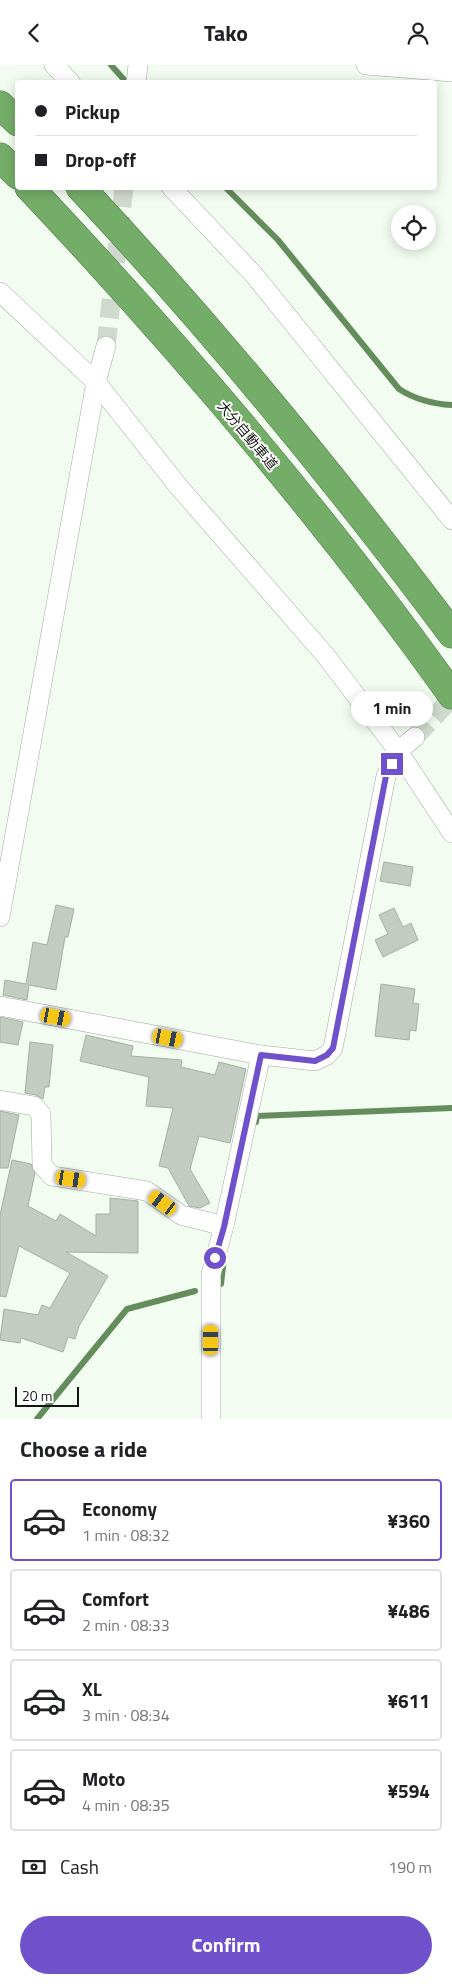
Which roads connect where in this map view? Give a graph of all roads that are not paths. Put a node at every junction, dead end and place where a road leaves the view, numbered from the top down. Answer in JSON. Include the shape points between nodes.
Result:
{"nodes":[{"id":1,"x":54,"y":65,"type":"edge"},
{"id":2,"x":138,"y":65,"type":"edge"},
{"id":3,"x":366,"y":65,"type":"edge"},
{"id":4,"x":452,"y":72,"type":"edge"},
{"id":5,"x":67,"y":80,"type":"edge"},
{"id":6,"x":136,"y":80,"type":"edge"},
{"id":7,"x":0,"y":105,"type":"edge"},
{"id":8,"x":15,"y":119,"type":"edge"},
{"id":9,"x":0,"y":157,"type":"edge"},
{"id":10,"x":15,"y":172,"type":"edge"},
{"id":11,"x":32,"y":190,"type":"edge"},
{"id":12,"x":83,"y":190,"type":"edge"},
{"id":13,"x":174,"y":190,"type":"edge"},
{"id":14,"x":4,"y":301,"type":"edge"},
{"id":15,"x":106,"y":346,"type":"tunnel mouth"},
{"id":16,"x":96,"y":382,"type":"junction"},
{"id":17,"x":452,"y":520,"type":"edge"},
{"id":18,"x":452,"y":634,"type":"edge"},
{"id":19,"x":452,"y":695,"type":"edge"},
{"id":20,"x":415,"y":737,"type":"tunnel mouth"},
{"id":21,"x":398,"y":751,"type":"junction"},
{"id":22,"x":452,"y":833,"type":"edge"},
{"id":23,"x":0,"y":917,"type":"edge"},
{"id":24,"x":0,"y":1007,"type":"edge"},
{"id":25,"x":261,"y":1055,"type":"junction"},
{"id":26,"x":0,"y":1100,"type":"edge"},
{"id":27,"x":224,"y":1227,"type":"junction"},
{"id":28,"x":211,"y":1419,"type":"edge"}],
"edges":[{"from":1,"to":5,"type":"street"},
{"from":2,"to":6,"type":"street"},
{"from":3,"to":4,"type":"street"},
{"from":7,"to":8,"type":"highway"},
{"from":9,"to":10,"type":"highway"},
{"from":11,"to":19,"type":"highway","name":"大分自動車道","via":[[164,335],[259,447]]},
{"from":12,"to":18,"type":"highway","via":[[288,423]]},
{"from":13,"to":17,"type":"street","via":[[255,276]]},
{"from":14,"to":16,"type":"street"},
{"from":15,"to":16,"type":"street"},
{"from":16,"to":21,"type":"street","via":[[178,486],[326,656]]},
{"from":16,"to":23,"type":"street"},
{"from":20,"to":21,"type":"street"},
{"from":21,"to":22,"type":"street"},
{"from":21,"to":25,"type":"street","via":[[386,776],[333,1048],[315,1061]]},
{"from":24,"to":25,"type":"street"},
{"from":25,"to":27,"type":"street"},
{"from":26,"to":27,"type":"street","via":[[34,1106],[41,1113],[42,1165],[52,1177],[146,1191],[181,1215]]},
{"from":27,"to":28,"type":"street","via":[[211,1274]]}]}
